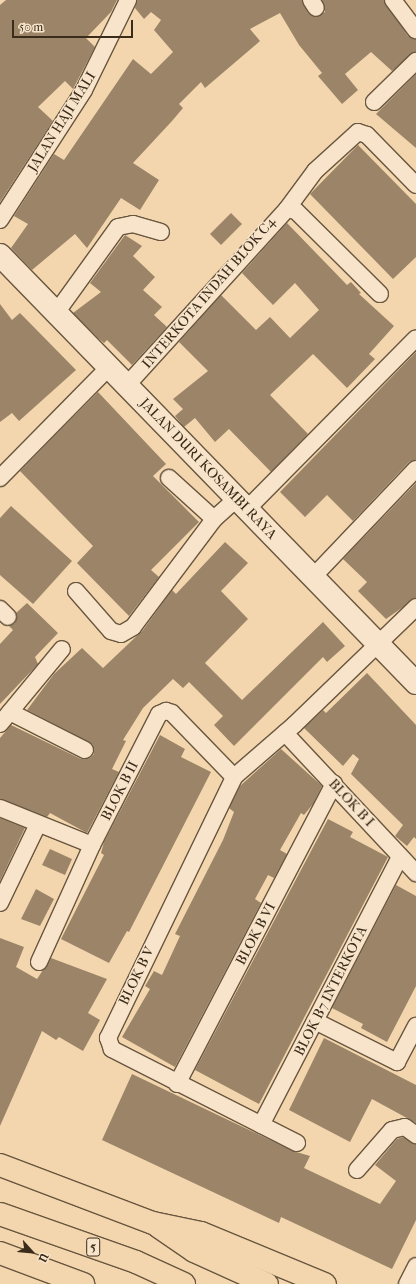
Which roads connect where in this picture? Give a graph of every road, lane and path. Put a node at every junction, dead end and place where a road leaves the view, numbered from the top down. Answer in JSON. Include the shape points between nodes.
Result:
{"nodes":[{"id":1,"x":128,"y":0,"type":"edge"},
{"id":2,"x":393,"y":0,"type":"edge"},
{"id":3,"x":416,"y":30,"type":"edge"},
{"id":4,"x":416,"y":61,"type":"edge"},
{"id":5,"x":374,"y":102,"type":"dead end"},
{"id":6,"x":416,"y":186,"type":"edge"},
{"id":7,"x":287,"y":209,"type":"junction"},
{"id":8,"x":0,"y":220,"type":"edge"},
{"id":9,"x":161,"y":232,"type":"dead end"},
{"id":10,"x":0,"y":254,"type":"edge"},
{"id":11,"x":380,"y":294,"type":"dead end"},
{"id":12,"x":56,"y":312,"type":"junction"},
{"id":13,"x":416,"y":338,"type":"edge"},
{"id":14,"x":109,"y":367,"type":"junction"},
{"id":15,"x":127,"y":385,"type":"junction"},
{"id":16,"x":416,"y":468,"type":"edge"},
{"id":17,"x":0,"y":478,"type":"edge"},
{"id":18,"x":169,"y":478,"type":"dead end"},
{"id":19,"x":242,"y":504,"type":"junction"},
{"id":20,"x":214,"y":519,"type":"junction"},
{"id":21,"x":313,"y":577,"type":"junction"},
{"id":22,"x":76,"y":591,"type":"dead end"},
{"id":23,"x":416,"y":607,"type":"edge"},
{"id":24,"x":378,"y":644,"type":"junction"},
{"id":25,"x":62,"y":649,"type":"dead end"},
{"id":26,"x":416,"y":683,"type":"edge"},
{"id":27,"x":10,"y":712,"type":"junction"},
{"id":28,"x":0,"y":724,"type":"edge"},
{"id":29,"x":285,"y":734,"type":"junction"},
{"id":30,"x":85,"y":750,"type":"dead end"},
{"id":31,"x":234,"y":777,"type":"junction"},
{"id":32,"x":334,"y":784,"type":"junction"},
{"id":33,"x":0,"y":808,"type":"edge"},
{"id":34,"x":38,"y":824,"type":"junction"},
{"id":35,"x":92,"y":845,"type":"junction"},
{"id":36,"x":400,"y":857,"type":"junction"},
{"id":37,"x":416,"y":873,"type":"edge"},
{"id":38,"x":0,"y":903,"type":"edge"},
{"id":39,"x":39,"y":962,"type":"dead end"},
{"id":40,"x":315,"y":1021,"type":"junction"},
{"id":41,"x":416,"y":1026,"type":"edge"},
{"id":42,"x":177,"y":1084,"type":"junction"},
{"id":43,"x":261,"y":1125,"type":"junction"},
{"id":44,"x":416,"y":1135,"type":"edge"},
{"id":45,"x":297,"y":1143,"type":"dead end"},
{"id":46,"x":0,"y":1165,"type":"edge"},
{"id":47,"x":356,"y":1170,"type":"dead end"},
{"id":48,"x":0,"y":1214,"type":"edge"},
{"id":49,"x":153,"y":1223,"type":"junction"},
{"id":50,"x":0,"y":1253,"type":"edge"},
{"id":51,"x":416,"y":1266,"type":"edge"},
{"id":52,"x":83,"y":1284,"type":"edge"},
{"id":53,"x":184,"y":1284,"type":"edge"},
{"id":54,"x":267,"y":1284,"type":"edge"},
{"id":55,"x":325,"y":1284,"type":"edge"},
{"id":56,"x":407,"y":1284,"type":"edge"}],
"edges":[{"from":1,"to":8,"type":"street","name":"JALAN HAJI MALI","via":[[84,90]]},
{"from":2,"to":3,"type":"street"},
{"from":4,"to":5,"type":"street"},
{"from":6,"to":7,"type":"street","via":[[367,135],[358,132],[315,171]]},
{"from":7,"to":11,"type":"street","name":"INTERKOTA INDAH BLOK C4","via":[[296,211]]},
{"from":7,"to":15,"type":"street","name":"INTERKOTA INDAH BLOK C4"},
{"from":9,"to":12,"type":"street","via":[[133,224],[118,227]]},
{"from":10,"to":12,"type":"main road","name":"JALAN DURI KOSAMBI RAYA"},
{"from":12,"to":14,"type":"main road","name":"JALAN DURI KOSAMBI RAYA"},
{"from":13,"to":19,"type":"street"},
{"from":14,"to":15,"type":"main road","name":"JALAN DURI KOSAMBI RAYA"},
{"from":14,"to":17,"type":"street"},
{"from":15,"to":19,"type":"main road","name":"JALAN DURI KOSAMBI RAYA"},
{"from":16,"to":21,"type":"street"},
{"from":18,"to":20,"type":"street"},
{"from":19,"to":20,"type":"street"},
{"from":19,"to":21,"type":"main road","name":"JALAN DURI KOSAMBI RAYA"},
{"from":20,"to":22,"type":"street","via":[[133,627],[121,634],[111,631]]},
{"from":21,"to":24,"type":"main road","name":"JALAN DURI KOSAMBI RAYA"},
{"from":23,"to":24,"type":"street","name":"BLOK B V"},
{"from":24,"to":26,"type":"main road","name":"JALAN DURI KOSAMBI RAYA"},
{"from":24,"to":29,"type":"street","name":"BLOK B V"},
{"from":25,"to":27,"type":"street"},
{"from":27,"to":28,"type":"street"},
{"from":27,"to":30,"type":"street"},
{"from":29,"to":31,"type":"street","name":"BLOK B V"},
{"from":29,"to":32,"type":"street","name":"BLOK B I"},
{"from":31,"to":35,"type":"street","name":"BLOK B II","via":[[172,713],[166,711],[159,714]]},
{"from":31,"to":42,"type":"street","name":"BLOK B V","via":[[108,1038],[112,1049]]},
{"from":32,"to":36,"type":"street","name":"BLOK B I"},
{"from":32,"to":42,"type":"street","name":"BLOK B VI"},
{"from":33,"to":34,"type":"street"},
{"from":34,"to":35,"type":"street"},
{"from":34,"to":38,"type":"street"},
{"from":35,"to":39,"type":"street","name":"BLOK B II"},
{"from":36,"to":37,"type":"street","name":"BLOK B I"},
{"from":36,"to":40,"type":"street","name":"BLOK B7 INTERKOTA"},
{"from":40,"to":41,"type":"street","via":[[397,1062]]},
{"from":40,"to":43,"type":"street","name":"BLOK B7 INTERKOTA"},
{"from":42,"to":43,"type":"street","name":"BLOK B V"},
{"from":43,"to":45,"type":"street","name":"BLOK B V"},
{"from":44,"to":47,"type":"street","via":[[405,1127],[392,1130]]},
{"from":46,"to":49,"type":"main road"},
{"from":48,"to":53,"type":"main road","number":"5","via":[[136,1262]]},
{"from":49,"to":54,"type":"main road","via":[[194,1251]]},
{"from":49,"to":55,"type":"main road","via":[[201,1233]]},
{"from":50,"to":52,"type":"main road"},
{"from":51,"to":56,"type":"street"}]}
